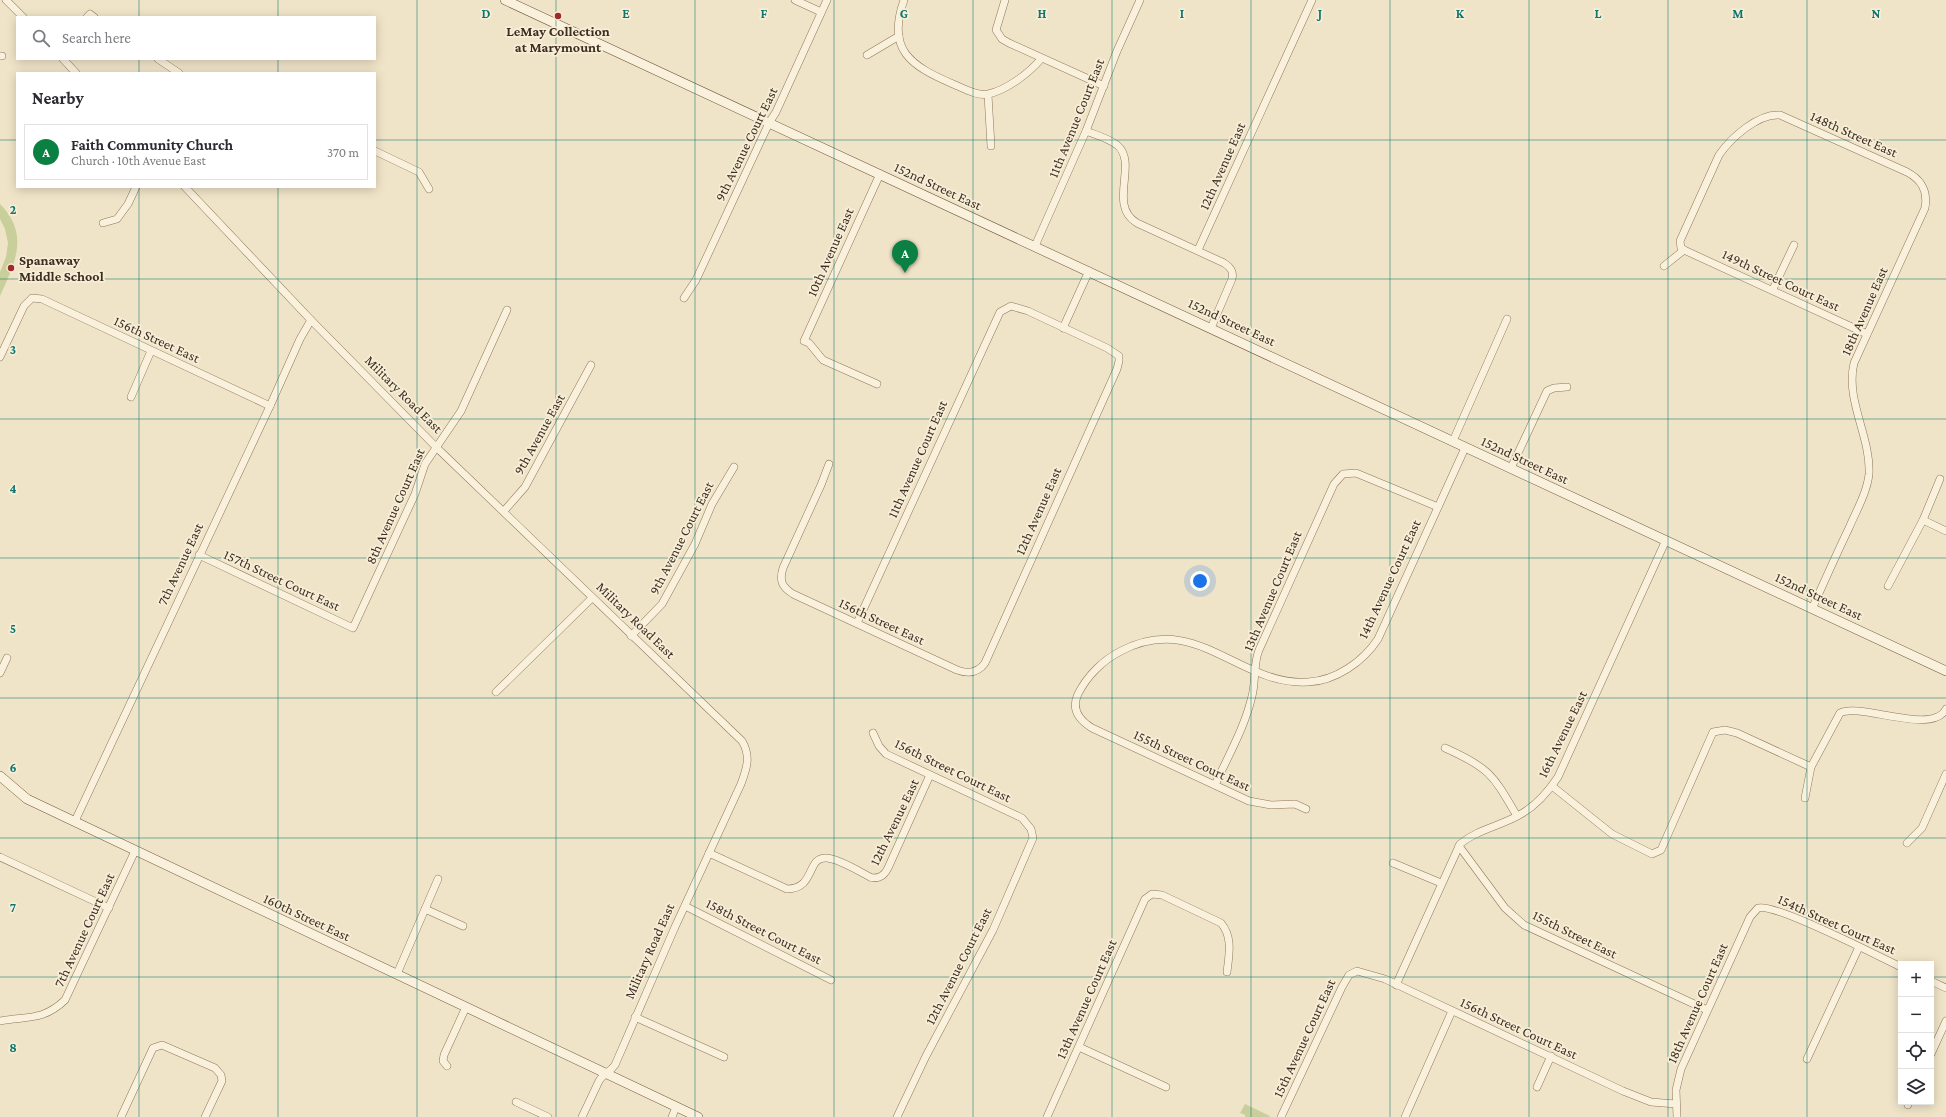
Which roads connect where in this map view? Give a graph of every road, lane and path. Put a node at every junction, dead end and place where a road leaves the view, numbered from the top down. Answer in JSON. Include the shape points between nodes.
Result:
{"nodes":[{"id":1,"x":6,"y":0,"type":"edge"},
{"id":2,"x":505,"y":0,"type":"edge"},
{"id":3,"x":794,"y":0,"type":"edge"},
{"id":4,"x":827,"y":0,"type":"edge"},
{"id":5,"x":904,"y":0,"type":"edge"},
{"id":6,"x":1005,"y":0,"type":"edge"},
{"id":7,"x":1140,"y":0,"type":"edge"},
{"id":8,"x":1312,"y":0,"type":"edge"},
{"id":9,"x":821,"y":12,"type":"junction"},
{"id":10,"x":22,"y":16,"type":"edge"},
{"id":11,"x":899,"y":36,"type":"junction"},
{"id":12,"x":867,"y":55,"type":"dead end"},
{"id":13,"x":1041,"y":59,"type":"junction"},
{"id":14,"x":64,"y":60,"type":"edge"},
{"id":15,"x":160,"y":60,"type":"edge"},
{"id":16,"x":75,"y":72,"type":"edge"},
{"id":17,"x":178,"y":72,"type":"edge"},
{"id":18,"x":1104,"y":86,"type":"junction"},
{"id":19,"x":988,"y":95,"type":"junction"},
{"id":20,"x":769,"y":123,"type":"junction"},
{"id":21,"x":1086,"y":131,"type":"junction"},
{"id":22,"x":991,"y":146,"type":"dead end"},
{"id":23,"x":376,"y":151,"type":"edge"},
{"id":24,"x":880,"y":174,"type":"junction"},
{"id":25,"x":1922,"y":185,"type":"joint"},
{"id":26,"x":136,"y":188,"type":"edge"},
{"id":27,"x":429,"y":189,"type":"dead end"},
{"id":28,"x":188,"y":190,"type":"edge"},
{"id":29,"x":103,"y":222,"type":"dead end"},
{"id":30,"x":1794,"y":244,"type":"dead end"},
{"id":31,"x":1036,"y":246,"type":"junction"},
{"id":32,"x":1198,"y":250,"type":"junction"},
{"id":33,"x":1684,"y":250,"type":"junction"},
{"id":34,"x":1664,"y":266,"type":"dead end"},
{"id":35,"x":1089,"y":272,"type":"junction"},
{"id":36,"x":1773,"y":289,"type":"junction"},
{"id":37,"x":684,"y":298,"type":"dead end"},
{"id":38,"x":506,"y":310,"type":"dead end"},
{"id":39,"x":1507,"y":319,"type":"dead end"},
{"id":40,"x":311,"y":320,"type":"junction"},
{"id":41,"x":1063,"y":328,"type":"junction"},
{"id":42,"x":1211,"y":328,"type":"junction"},
{"id":43,"x":1867,"y":334,"type":"junction"},
{"id":44,"x":150,"y":351,"type":"junction"},
{"id":45,"x":0,"y":357,"type":"edge"},
{"id":46,"x":591,"y":365,"type":"dead end"},
{"id":47,"x":877,"y":384,"type":"dead end"},
{"id":48,"x":1567,"y":387,"type":"dead end"},
{"id":49,"x":131,"y":397,"type":"dead end"},
{"id":50,"x":270,"y":406,"type":"junction"},
{"id":51,"x":1453,"y":441,"type":"junction"},
{"id":52,"x":436,"y":447,"type":"junction"},
{"id":53,"x":1465,"y":448,"type":"junction"},
{"id":54,"x":829,"y":464,"type":"dead end"},
{"id":55,"x":734,"y":467,"type":"dead end"},
{"id":56,"x":1511,"y":468,"type":"junction"},
{"id":57,"x":1940,"y":479,"type":"dead end"},
{"id":58,"x":1438,"y":507,"type":"junction"},
{"id":59,"x":504,"y":511,"type":"junction"},
{"id":60,"x":1923,"y":520,"type":"junction"},
{"id":61,"x":1946,"y":531,"type":"edge"},
{"id":62,"x":1666,"y":540,"type":"junction"},
{"id":63,"x":199,"y":555,"type":"junction"},
{"id":64,"x":1888,"y":586,"type":"dead end"},
{"id":65,"x":592,"y":598,"type":"junction"},
{"id":66,"x":1812,"y":609,"type":"junction"},
{"id":67,"x":857,"y":623,"type":"junction"},
{"id":68,"x":353,"y":628,"type":"joint"},
{"id":69,"x":631,"y":636,"type":"junction"},
{"id":70,"x":7,"y":658,"type":"dead end"},
{"id":71,"x":1255,"y":670,"type":"junction"},
{"id":72,"x":976,"y":671,"type":"joint"},
{"id":73,"x":1946,"y":671,"type":"edge"},
{"id":74,"x":0,"y":674,"type":"edge"},
{"id":75,"x":496,"y":692,"type":"dead end"},
{"id":76,"x":1076,"y":712,"type":"joint"},
{"id":77,"x":1946,"y":712,"type":"edge"},
{"id":78,"x":873,"y":733,"type":"dead end"},
{"id":79,"x":1445,"y":748,"type":"dead end"},
{"id":80,"x":1811,"y":767,"type":"junction"},
{"id":81,"x":1946,"y":774,"type":"edge"},
{"id":82,"x":930,"y":775,"type":"junction"},
{"id":83,"x":0,"y":776,"type":"edge"},
{"id":84,"x":1215,"y":785,"type":"junction"},
{"id":85,"x":1552,"y":786,"type":"junction"},
{"id":86,"x":1805,"y":798,"type":"dead end"},
{"id":87,"x":1306,"y":809,"type":"dead end"},
{"id":88,"x":1517,"y":816,"type":"junction"},
{"id":89,"x":75,"y":821,"type":"junction"},
{"id":90,"x":1029,"y":825,"type":"joint"},
{"id":91,"x":1907,"y":843,"type":"dead end"},
{"id":92,"x":1459,"y":846,"type":"junction"},
{"id":93,"x":135,"y":851,"type":"junction"},
{"id":94,"x":709,"y":853,"type":"junction"},
{"id":95,"x":0,"y":858,"type":"edge"},
{"id":96,"x":1393,"y":863,"type":"dead end"},
{"id":97,"x":438,"y":879,"type":"dead end"},
{"id":98,"x":1441,"y":883,"type":"junction"},
{"id":99,"x":685,"y":906,"type":"junction"},
{"id":100,"x":1761,"y":906,"type":"joint"},
{"id":101,"x":109,"y":908,"type":"junction"},
{"id":102,"x":425,"y":909,"type":"junction"},
{"id":103,"x":463,"y":926,"type":"dead end"},
{"id":104,"x":1859,"y":947,"type":"junction"},
{"id":105,"x":1898,"y":966,"type":"edge"},
{"id":106,"x":1227,"y":972,"type":"dead end"},
{"id":107,"x":1353,"y":972,"type":"joint"},
{"id":108,"x":397,"y":974,"type":"junction"},
{"id":109,"x":831,"y":980,"type":"dead end"},
{"id":110,"x":1934,"y":982,"type":"edge"},
{"id":111,"x":1396,"y":985,"type":"junction"},
{"id":112,"x":1946,"y":988,"type":"edge"},
{"id":113,"x":466,"y":1007,"type":"junction"},
{"id":114,"x":1707,"y":1010,"type":"junction"},
{"id":115,"x":1452,"y":1011,"type":"junction"},
{"id":116,"x":635,"y":1017,"type":"junction"},
{"id":117,"x":0,"y":1021,"type":"edge"},
{"id":118,"x":1946,"y":1021,"type":"edge"},
{"id":119,"x":1078,"y":1047,"type":"junction"},
{"id":120,"x":1934,"y":1047,"type":"edge"},
{"id":121,"x":1550,"y":1056,"type":"junction"},
{"id":122,"x":724,"y":1057,"type":"dead end"},
{"id":123,"x":1807,"y":1059,"type":"dead end"},
{"id":124,"x":447,"y":1066,"type":"dead end"},
{"id":125,"x":608,"y":1074,"type":"junction"},
{"id":126,"x":1166,"y":1087,"type":"dead end"},
{"id":127,"x":1537,"y":1087,"type":"dead end"},
{"id":128,"x":516,"y":1102,"type":"dead end"},
{"id":129,"x":1676,"y":1104,"type":"junction"},
{"id":130,"x":676,"y":1107,"type":"junction"},
{"id":131,"x":121,"y":1117,"type":"edge"},
{"id":132,"x":206,"y":1117,"type":"edge"},
{"id":133,"x":548,"y":1117,"type":"edge"},
{"id":134,"x":582,"y":1117,"type":"edge"},
{"id":135,"x":672,"y":1117,"type":"edge"},
{"id":136,"x":698,"y":1117,"type":"edge"},
{"id":137,"x":897,"y":1117,"type":"edge"},
{"id":138,"x":1047,"y":1117,"type":"edge"},
{"id":139,"x":1281,"y":1117,"type":"edge"},
{"id":140,"x":1405,"y":1117,"type":"edge"},
{"id":141,"x":1677,"y":1117,"type":"edge"}],
"edges":[{"from":1,"to":10,"type":"street"},
{"from":2,"to":20,"type":"main road","name":"152nd Street East"},
{"from":3,"to":9,"type":"street"},
{"from":4,"to":9,"type":"street","name":"9th Avenue Court East"},
{"from":5,"to":11,"type":"street","via":[[899,16]]},
{"from":6,"to":13,"type":"street","via":[[996,30],[1002,39]]},
{"from":7,"to":18,"type":"street","name":"11th Avenue Court East"},
{"from":8,"to":32,"type":"street","name":"12th Avenue East"},
{"from":9,"to":20,"type":"street","name":"9th Avenue Court East"},
{"from":11,"to":12,"type":"street"},
{"from":11,"to":19,"type":"street","via":[[903,50],[911,62],[969,91]]},
{"from":13,"to":18,"type":"street"},
{"from":13,"to":19,"type":"street","via":[[1021,76]]},
{"from":14,"to":16,"type":"street"},
{"from":15,"to":17,"type":"street"},
{"from":18,"to":21,"type":"street","name":"11th Avenue Court East"},
{"from":19,"to":22,"type":"street"},
{"from":20,"to":24,"type":"main road","name":"152nd Street East"},
{"from":20,"to":37,"type":"street","name":"9th Avenue Court East","via":[[696,280]]},
{"from":21,"to":31,"type":"street","name":"11th Avenue Court East"},
{"from":21,"to":32,"type":"street","via":[[1110,141],[1121,150],[1124,164],[1124,202],[1128,217]]},
{"from":23,"to":27,"type":"street","via":[[419,172]]},
{"from":24,"to":31,"type":"main road","name":"152nd Street East"},
{"from":24,"to":47,"type":"street","name":"10th Avenue East","via":[[804,341],[809,343],[823,360]]},
{"from":25,"to":33,"type":"street","name":"148th Street East","via":[[1906,172],[1780,115],[1756,120],[1723,150],[1680,240]]},
{"from":25,"to":43,"type":"street","name":"18th Avenue East","via":[[1926,196],[1925,208]]},
{"from":26,"to":29,"type":"street","via":[[117,219]]},
{"from":28,"to":40,"type":"street","name":"Military Road East"},
{"from":30,"to":36,"type":"street"},
{"from":31,"to":35,"type":"main road","name":"152nd Street East"},
{"from":32,"to":42,"type":"street","via":[[1231,268],[1233,275]]},
{"from":33,"to":34,"type":"street"},
{"from":33,"to":36,"type":"street","name":"149th Street Court East"},
{"from":35,"to":41,"type":"street"},
{"from":35,"to":42,"type":"main road","name":"152nd Street East"},
{"from":36,"to":43,"type":"street","name":"149th Street Court East"},
{"from":38,"to":52,"type":"street","name":"8th Avenue Court East","via":[[461,411]]},
{"from":39,"to":51,"type":"street"},
{"from":40,"to":50,"type":"street","name":"7th Avenue East"},
{"from":40,"to":52,"type":"street","name":"Military Road East"},
{"from":41,"to":67,"type":"street","name":"11th Avenue Court East","via":[[1011,306],[996,317]]},
{"from":41,"to":72,"type":"street","name":"12th Avenue East","via":[[1106,348],[1119,358],[1117,369],[985,663]]},
{"from":42,"to":51,"type":"main road","name":"152nd Street East"},
{"from":43,"to":66,"type":"street","name":"18th Avenue East","via":[[1852,372],[1869,475],[1861,501]]},
{"from":44,"to":45,"type":"street","name":"156th Street East","via":[[42,299],[32,298],[24,306]]},
{"from":44,"to":49,"type":"street"},
{"from":44,"to":50,"type":"street","name":"156th Street East"},
{"from":46,"to":59,"type":"street","name":"9th Avenue East","via":[[525,487]]},
{"from":48,"to":56,"type":"street","via":[[1547,391]]},
{"from":50,"to":63,"type":"street","name":"7th Avenue East"},
{"from":51,"to":53,"type":"main road","name":"152nd Street East"},
{"from":52,"to":59,"type":"street","name":"Military Road East"},
{"from":52,"to":68,"type":"street","name":"8th Avenue Court East","via":[[425,464],[416,494]]},
{"from":53,"to":56,"type":"main road","name":"152nd Street East"},
{"from":53,"to":58,"type":"street","name":"14th Avenue Court East"},
{"from":54,"to":67,"type":"street","name":"156th Street East","via":[[783,568],[781,583],[793,594]]},
{"from":55,"to":69,"type":"street","name":"9th Avenue Court East","via":[[712,504],[695,544],[662,604]]},
{"from":56,"to":62,"type":"main road","name":"152nd Street East"},
{"from":57,"to":60,"type":"street"},
{"from":58,"to":71,"type":"street","name":"14th Avenue Court East","via":[[1378,639],[1369,651],[1332,677],[1309,682],[1282,680]]},
{"from":58,"to":71,"type":"street","name":"13th Avenue Court East","via":[[1356,473],[1347,472],[1339,478],[1329,494],[1259,650]]},
{"from":59,"to":65,"type":"street","name":"Military Road East"},
{"from":60,"to":61,"type":"street"},
{"from":60,"to":64,"type":"street"},
{"from":62,"to":66,"type":"main road","name":"152nd Street East"},
{"from":62,"to":85,"type":"street","name":"16th Avenue East","via":[[1566,762]]},
{"from":63,"to":68,"type":"street","name":"157th Street Court East"},
{"from":63,"to":89,"type":"street","name":"7th Avenue East"},
{"from":65,"to":69,"type":"street","name":"Military Road East"},
{"from":65,"to":75,"type":"street"},
{"from":66,"to":73,"type":"main road","name":"152nd Street East"},
{"from":67,"to":72,"type":"street","name":"156th Street East","via":[[957,670],[967,674]]},
{"from":69,"to":94,"type":"street","name":"Military Road East","via":[[742,741],[747,749],[747,770]]},
{"from":70,"to":74,"type":"street"},
{"from":71,"to":76,"type":"street","name":"14th Avenue Court East","via":[[1190,642],[1168,639],[1143,642],[1117,653],[1097,669],[1078,694]]},
{"from":71,"to":84,"type":"street","name":"13th Avenue Court East","via":[[1253,695],[1245,719]]},
{"from":76,"to":84,"type":"street","name":"155th Street Court East","via":[[1080,720],[1092,728]]},
{"from":77,"to":80,"type":"street","via":[[1935,717],[1919,719],[1843,711],[1836,718]]},
{"from":78,"to":82,"type":"street","name":"156th Street Court East","via":[[886,754]]},
{"from":79,"to":88,"type":"street","via":[[1489,772]]},
{"from":80,"to":85,"type":"street","via":[[1736,733],[1725,730],[1713,732],[1661,850],[1656,853],[1648,853],[1612,834]]},
{"from":80,"to":86,"type":"street"},
{"from":81,"to":91,"type":"street","via":[[1922,828]]},
{"from":82,"to":90,"type":"street","name":"156th Street Court East","via":[[1022,818]]},
{"from":82,"to":94,"type":"street","name":"12th Avenue East","via":[[885,874],[878,878],[872,878],[832,859],[823,858],[815,863],[799,888],[787,889]]},
{"from":83,"to":89,"type":"main road","name":"160th Street East","via":[[27,799]]},
{"from":84,"to":87,"type":"street","name":"155th Street Court East","via":[[1249,801],[1271,805],[1296,804]]},
{"from":85,"to":88,"type":"street","name":"16th Avenue East","via":[[1542,799]]},
{"from":88,"to":92,"type":"street","name":"16th Avenue East","via":[[1476,832]]},
{"from":89,"to":93,"type":"main road","name":"160th Street East"},
{"from":90,"to":137,"type":"street","name":"12th Avenue Court East","via":[[1033,838],[1031,845],[993,930],[926,1056]]},
{"from":92,"to":98,"type":"street","name":"16th Avenue East"},
{"from":92,"to":114,"type":"street","name":"155th Street East","via":[[1505,908],[1524,924]]},
{"from":93,"to":101,"type":"street","name":"7th Avenue Court East"},
{"from":93,"to":108,"type":"main road","name":"160th Street East"},
{"from":94,"to":99,"type":"street","name":"Military Road East"},
{"from":95,"to":101,"type":"street"},
{"from":96,"to":98,"type":"street"},
{"from":97,"to":102,"type":"street"},
{"from":98,"to":111,"type":"street","name":"16th Avenue East"},
{"from":99,"to":109,"type":"street","name":"158th Street Court East"},
{"from":99,"to":116,"type":"street","name":"Military Road East"},
{"from":100,"to":104,"type":"street","name":"154th Street Court East","via":[[1792,916]]},
{"from":100,"to":114,"type":"street","name":"18th Avenue Court East","via":[[1750,917]]},
{"from":101,"to":117,"type":"street","name":"7th Avenue Court East","via":[[65,1000],[45,1015]]},
{"from":102,"to":103,"type":"street"},
{"from":102,"to":108,"type":"street"},
{"from":104,"to":105,"type":"street","name":"154th Street Court East"},
{"from":104,"to":123,"type":"street"},
{"from":106,"to":119,"type":"street","name":"13th Avenue Court East","via":[[1229,939],[1221,923],[1169,898],[1152,894],[1142,904]]},
{"from":107,"to":111,"type":"street","name":"156th Street Court East","via":[[1372,974]]},
{"from":107,"to":139,"type":"street","name":"15th Avenue Court East","via":[[1342,986]]},
{"from":108,"to":113,"type":"main road","name":"160th Street East"},
{"from":110,"to":112,"type":"street"},
{"from":111,"to":115,"type":"street","name":"156th Street Court East"},
{"from":113,"to":124,"type":"street","via":[[444,1055],[443,1061]]},
{"from":113,"to":125,"type":"main road","name":"160th Street East"},
{"from":114,"to":129,"type":"street","name":"18th Avenue Court East","via":[[1679,1074]]},
{"from":115,"to":121,"type":"street","name":"156th Street Court East"},
{"from":115,"to":140,"type":"street"},
{"from":116,"to":122,"type":"street"},
{"from":116,"to":125,"type":"street","name":"Military Road East","via":[[615,1065]]},
{"from":118,"to":120,"type":"street"},
{"from":119,"to":126,"type":"street"},
{"from":119,"to":138,"type":"street","name":"13th Avenue Court East"},
{"from":121,"to":127,"type":"street"},
{"from":121,"to":129,"type":"street","name":"156th Street Court East","via":[[1651,1102]]},
{"from":125,"to":130,"type":"main road"},
{"from":125,"to":134,"type":"street","name":"Military Road East","via":[[601,1076]]},
{"from":128,"to":133,"type":"street"},
{"from":129,"to":141,"type":"street","name":"18th Avenue Court East"},
{"from":130,"to":135,"type":"street"},
{"from":130,"to":136,"type":"main road"},
{"from":131,"to":132,"type":"street","via":[[153,1048],[162,1045],[215,1068],[221,1075],[222,1080]]}]}
